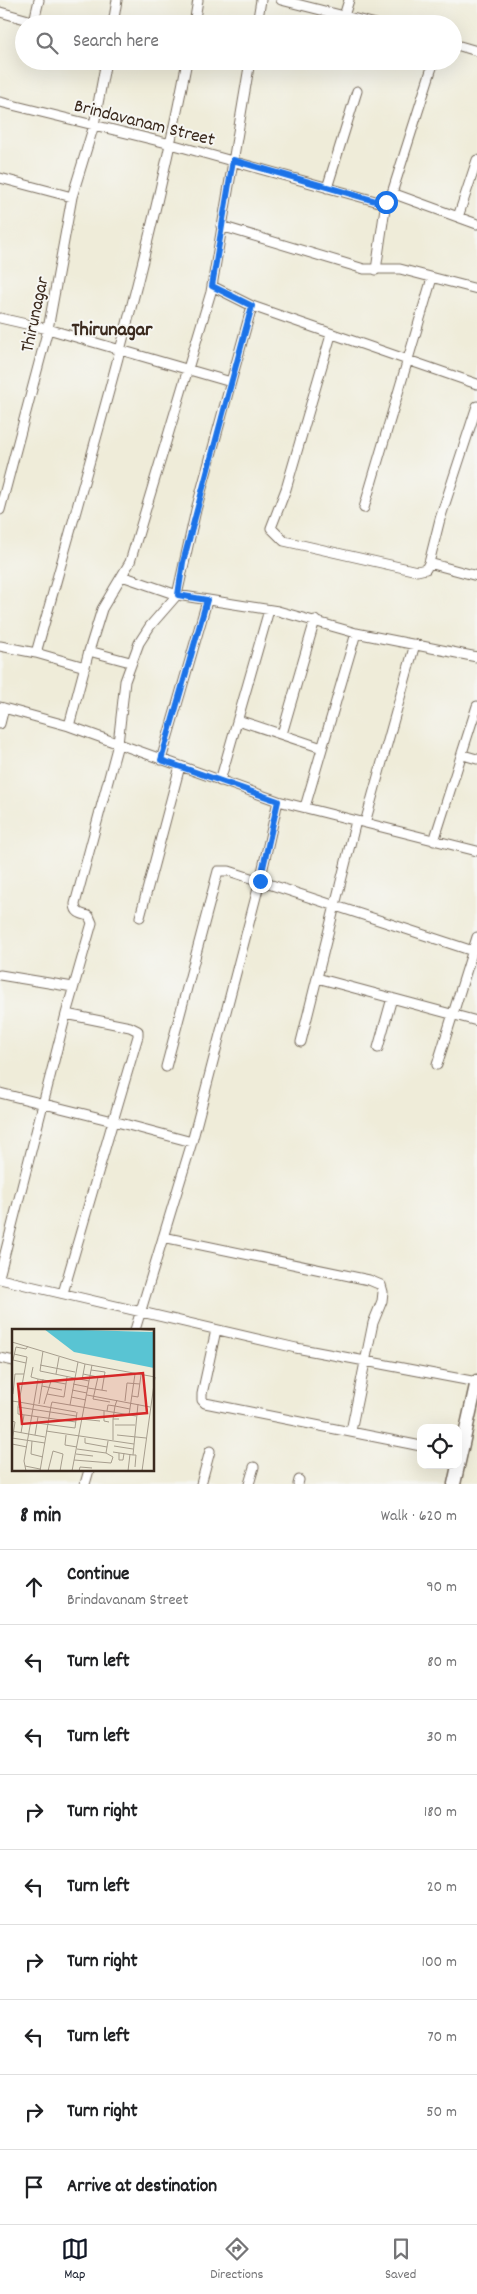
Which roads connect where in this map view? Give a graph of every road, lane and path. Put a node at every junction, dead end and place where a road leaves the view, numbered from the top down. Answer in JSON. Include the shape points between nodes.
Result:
{"nodes":[{"id":1,"x":39,"y":0,"type":"edge"},
{"id":2,"x":116,"y":0,"type":"edge"},
{"id":3,"x":198,"y":0,"type":"edge"},
{"id":4,"x":261,"y":0,"type":"edge"},
{"id":5,"x":282,"y":0,"type":"edge"},
{"id":6,"x":349,"y":0,"type":"edge"},
{"id":7,"x":0,"y":12,"type":"edge"},
{"id":8,"x":39,"y":15,"type":"edge"},
{"id":9,"x":114,"y":15,"type":"edge"},
{"id":10,"x":196,"y":15,"type":"edge"},
{"id":11,"x":258,"y":15,"type":"edge"},
{"id":12,"x":340,"y":15,"type":"edge"},
{"id":13,"x":344,"y":15,"type":"edge"},
{"id":14,"x":15,"y":16,"type":"edge"},
{"id":15,"x":462,"y":46,"type":"edge"},
{"id":16,"x":477,"y":50,"type":"edge"},
{"id":17,"x":104,"y":70,"type":"edge"},
{"id":18,"x":185,"y":70,"type":"edge"},
{"id":19,"x":248,"y":70,"type":"edge"},
{"id":20,"x":431,"y":70,"type":"edge"},
{"id":21,"x":357,"y":91,"type":"dead end"},
{"id":22,"x":0,"y":102,"type":"edge"},
{"id":23,"x":94,"y":125,"type":"junction"},
{"id":24,"x":171,"y":144,"type":"junction"},
{"id":25,"x":233,"y":160,"type":"junction"},
{"id":26,"x":477,"y":160,"type":"edge"},
{"id":27,"x":1,"y":180,"type":"edge"},
{"id":28,"x":327,"y":188,"type":"junction"},
{"id":29,"x":392,"y":193,"type":"junction"},
{"id":30,"x":72,"y":197,"type":"junction"},
{"id":31,"x":386,"y":202,"type":"junction"},
{"id":32,"x":458,"y":217,"type":"junction"},
{"id":33,"x":477,"y":224,"type":"edge"},
{"id":34,"x":220,"y":226,"type":"junction"},
{"id":35,"x":376,"y":270,"type":"junction"},
{"id":36,"x":432,"y":278,"type":"junction"},
{"id":37,"x":212,"y":286,"type":"junction"},
{"id":38,"x":477,"y":289,"type":"edge"},
{"id":39,"x":252,"y":306,"type":"junction"},
{"id":40,"x":0,"y":318,"type":"edge"},
{"id":41,"x":48,"y":329,"type":"junction"},
{"id":42,"x":331,"y":335,"type":"junction"},
{"id":43,"x":121,"y":350,"type":"junction"},
{"id":44,"x":407,"y":359,"type":"junction"},
{"id":45,"x":188,"y":371,"type":"junction"},
{"id":46,"x":231,"y":382,"type":"junction"},
{"id":47,"x":477,"y":384,"type":"edge"},
{"id":48,"x":477,"y":406,"type":"edge"},
{"id":49,"x":364,"y":508,"type":"dead end"},
{"id":50,"x":0,"y":510,"type":"edge"},
{"id":51,"x":429,"y":563,"type":"junction"},
{"id":52,"x":122,"y":576,"type":"junction"},
{"id":53,"x":477,"y":576,"type":"edge"},
{"id":54,"x":178,"y":595,"type":"junction"},
{"id":55,"x":207,"y":600,"type":"junction"},
{"id":56,"x":269,"y":610,"type":"junction"},
{"id":57,"x":315,"y":620,"type":"junction"},
{"id":58,"x":356,"y":632,"type":"junction"},
{"id":59,"x":415,"y":644,"type":"junction"},
{"id":60,"x":0,"y":646,"type":"edge"},
{"id":61,"x":89,"y":651,"type":"junction"},
{"id":62,"x":36,"y":653,"type":"junction"},
{"id":63,"x":477,"y":657,"type":"edge"},
{"id":64,"x":130,"y":662,"type":"junction"},
{"id":65,"x":85,"y":668,"type":"junction"},
{"id":66,"x":477,"y":706,"type":"edge"},
{"id":67,"x":2,"y":707,"type":"edge"},
{"id":68,"x":238,"y":720,"type":"junction"},
{"id":69,"x":0,"y":724,"type":"edge"},
{"id":70,"x":69,"y":726,"type":"junction"},
{"id":71,"x":282,"y":734,"type":"junction"},
{"id":72,"x":118,"y":744,"type":"junction"},
{"id":73,"x":322,"y":748,"type":"junction"},
{"id":74,"x":463,"y":755,"type":"junction"},
{"id":75,"x":477,"y":759,"type":"edge"},
{"id":76,"x":161,"y":760,"type":"junction"},
{"id":77,"x":180,"y":766,"type":"junction"},
{"id":78,"x":220,"y":780,"type":"junction"},
{"id":79,"x":278,"y":801,"type":"junction"},
{"id":80,"x":305,"y":807,"type":"junction"},
{"id":81,"x":360,"y":822,"type":"junction"},
{"id":82,"x":434,"y":841,"type":"junction"},
{"id":83,"x":477,"y":851,"type":"edge"},
{"id":84,"x":260,"y":881,"type":"junction"},
{"id":85,"x":335,"y":906,"type":"junction"},
{"id":86,"x":140,"y":917,"type":"dead end"},
{"id":87,"x":477,"y":937,"type":"edge"},
{"id":88,"x":473,"y":951,"type":"junction"},
{"id":89,"x":0,"y":976,"type":"edge"},
{"id":90,"x":317,"y":978,"type":"junction"},
{"id":91,"x":74,"y":987,"type":"junction"},
{"id":92,"x":392,"y":998,"type":"junction"},
{"id":93,"x":66,"y":1014,"type":"junction"},
{"id":94,"x":453,"y":1014,"type":"junction"},
{"id":95,"x":477,"y":1021,"type":"edge"},
{"id":96,"x":301,"y":1042,"type":"dead end"},
{"id":97,"x":378,"y":1048,"type":"dead end"},
{"id":98,"x":437,"y":1065,"type":"dead end"},
{"id":99,"x":166,"y":1068,"type":"dead end"},
{"id":100,"x":0,"y":1093,"type":"edge"},
{"id":101,"x":44,"y":1104,"type":"junction"},
{"id":102,"x":113,"y":1121,"type":"junction"},
{"id":103,"x":192,"y":1142,"type":"junction"},
{"id":104,"x":164,"y":1237,"type":"junction"},
{"id":105,"x":0,"y":1273,"type":"edge"},
{"id":106,"x":0,"y":1279,"type":"edge"},
{"id":107,"x":63,"y":1293,"type":"junction"},
{"id":108,"x":141,"y":1311,"type":"junction"},
{"id":109,"x":135,"y":1329,"type":"edge"},
{"id":110,"x":216,"y":1330,"type":"junction"},
{"id":111,"x":366,"y":1362,"type":"junction"},
{"id":112,"x":477,"y":1382,"type":"edge"},
{"id":113,"x":351,"y":1431,"type":"junction"},
{"id":114,"x":462,"y":1443,"type":"edge"},
{"id":115,"x":417,"y":1445,"type":"edge"},
{"id":116,"x":210,"y":1451,"type":"dead end"},
{"id":117,"x":254,"y":1467,"type":"dead end"},
{"id":118,"x":457,"y":1469,"type":"edge"},
{"id":119,"x":201,"y":1484,"type":"edge"},
{"id":120,"x":249,"y":1484,"type":"edge"},
{"id":121,"x":454,"y":1484,"type":"edge"}],
"edges":[{"from":1,"to":8,"type":"street"},
{"from":2,"to":9,"type":"street"},
{"from":3,"to":10,"type":"street"},
{"from":4,"to":11,"type":"street"},
{"from":5,"to":12,"type":"street"},
{"from":6,"to":13,"type":"street"},
{"from":7,"to":14,"type":"street"},
{"from":15,"to":16,"type":"street"},
{"from":17,"to":23,"type":"street","name":"Thirunagar"},
{"from":18,"to":24,"type":"street"},
{"from":19,"to":25,"type":"street"},
{"from":20,"to":29,"type":"street"},
{"from":21,"to":28,"type":"street"},
{"from":22,"to":23,"type":"street","name":"Brindavanam Street"},
{"from":23,"to":24,"type":"street","name":"Brindavanam Street"},
{"from":23,"to":30,"type":"street","name":"Thirunagar"},
{"from":24,"to":25,"type":"street","name":"Brindavanam Street"},
{"from":24,"to":43,"type":"street"},
{"from":25,"to":28,"type":"street","name":"Brindavanam Street"},
{"from":25,"to":34,"type":"street"},
{"from":26,"to":32,"type":"street"},
{"from":27,"to":30,"type":"street"},
{"from":28,"to":31,"type":"street","name":"Brindavanam Street"},
{"from":29,"to":31,"type":"street"},
{"from":29,"to":32,"type":"street"},
{"from":30,"to":41,"type":"street","name":"Thirunagar"},
{"from":31,"to":35,"type":"street"},
{"from":32,"to":33,"type":"street"},
{"from":34,"to":35,"type":"street","via":[[347,265]]},
{"from":34,"to":37,"type":"street"},
{"from":35,"to":36,"type":"street","via":[[400,270]]},
{"from":36,"to":38,"type":"street"},
{"from":36,"to":44,"type":"street"},
{"from":37,"to":39,"type":"street"},
{"from":37,"to":45,"type":"street"},
{"from":39,"to":42,"type":"street"},
{"from":39,"to":46,"type":"street"},
{"from":40,"to":41,"type":"street"},
{"from":41,"to":43,"type":"street"},
{"from":41,"to":50,"type":"street","name":"Thirunagar"},
{"from":42,"to":44,"type":"street"},
{"from":42,"to":51,"type":"street","via":[[286,489],[271,528],[284,540],[417,571],[426,569]]},
{"from":43,"to":45,"type":"street"},
{"from":43,"to":62,"type":"street"},
{"from":44,"to":47,"type":"street"},
{"from":44,"to":49,"type":"street"},
{"from":45,"to":46,"type":"street"},
{"from":45,"to":52,"type":"street","via":[[130,562]]},
{"from":46,"to":54,"type":"street","via":[[196,510]]},
{"from":48,"to":51,"type":"street"},
{"from":51,"to":53,"type":"street"},
{"from":52,"to":54,"type":"street"},
{"from":52,"to":61,"type":"street","via":[[102,609]]},
{"from":54,"to":55,"type":"street"},
{"from":54,"to":64,"type":"street","via":[[150,626]]},
{"from":55,"to":56,"type":"street"},
{"from":55,"to":76,"type":"street"},
{"from":56,"to":57,"type":"street"},
{"from":56,"to":68,"type":"street"},
{"from":57,"to":58,"type":"street"},
{"from":57,"to":71,"type":"street"},
{"from":58,"to":59,"type":"street"},
{"from":58,"to":73,"type":"street"},
{"from":59,"to":63,"type":"street"},
{"from":59,"to":81,"type":"street"},
{"from":60,"to":62,"type":"street"},
{"from":61,"to":64,"type":"street"},
{"from":61,"to":65,"type":"street"},
{"from":62,"to":65,"type":"street"},
{"from":64,"to":72,"type":"street"},
{"from":65,"to":70,"type":"street"},
{"from":66,"to":74,"type":"street"},
{"from":67,"to":69,"type":"street"},
{"from":67,"to":70,"type":"street"},
{"from":68,"to":71,"type":"street"},
{"from":68,"to":78,"type":"street"},
{"from":70,"to":72,"type":"street"},
{"from":71,"to":73,"type":"street"},
{"from":72,"to":76,"type":"street"},
{"from":72,"to":91,"type":"street","via":[[75,904],[75,909],[89,916],[92,923]]},
{"from":73,"to":80,"type":"street"},
{"from":74,"to":75,"type":"street"},
{"from":74,"to":82,"type":"street"},
{"from":76,"to":77,"type":"street"},
{"from":77,"to":78,"type":"street"},
{"from":77,"to":86,"type":"street"},
{"from":78,"to":79,"type":"street"},
{"from":79,"to":80,"type":"street"},
{"from":79,"to":84,"type":"street"},
{"from":80,"to":81,"type":"street"},
{"from":81,"to":82,"type":"street"},
{"from":81,"to":85,"type":"street"},
{"from":82,"to":83,"type":"street"},
{"from":84,"to":85,"type":"street"},
{"from":84,"to":99,"type":"street","via":[[229,870],[218,871]]},
{"from":84,"to":103,"type":"street"},
{"from":85,"to":88,"type":"street"},
{"from":85,"to":90,"type":"street"},
{"from":87,"to":88,"type":"street"},
{"from":88,"to":94,"type":"street"},
{"from":89,"to":91,"type":"street"},
{"from":90,"to":92,"type":"street"},
{"from":90,"to":96,"type":"street"},
{"from":91,"to":93,"type":"street"},
{"from":92,"to":94,"type":"street"},
{"from":92,"to":97,"type":"street"},
{"from":93,"to":101,"type":"street"},
{"from":93,"to":102,"type":"street","via":[[138,1031]]},
{"from":94,"to":95,"type":"street"},
{"from":94,"to":98,"type":"street"},
{"from":100,"to":101,"type":"street"},
{"from":101,"to":102,"type":"street"},
{"from":101,"to":105,"type":"street"},
{"from":102,"to":103,"type":"street"},
{"from":102,"to":107,"type":"street"},
{"from":103,"to":104,"type":"street"},
{"from":104,"to":108,"type":"street"},
{"from":104,"to":111,"type":"street","via":[[381,1285],[382,1301],[373,1323]]},
{"from":106,"to":107,"type":"street"},
{"from":107,"to":108,"type":"street"},
{"from":108,"to":109,"type":"street"},
{"from":108,"to":110,"type":"street"},
{"from":110,"to":111,"type":"street"},
{"from":110,"to":113,"type":"street","via":[[202,1394],[205,1403]]},
{"from":111,"to":112,"type":"street"},
{"from":111,"to":113,"type":"street"},
{"from":112,"to":114,"type":"main road"},
{"from":113,"to":115,"type":"street"},
{"from":116,"to":119,"type":"street"},
{"from":117,"to":120,"type":"street"},
{"from":118,"to":121,"type":"main road"}]}
